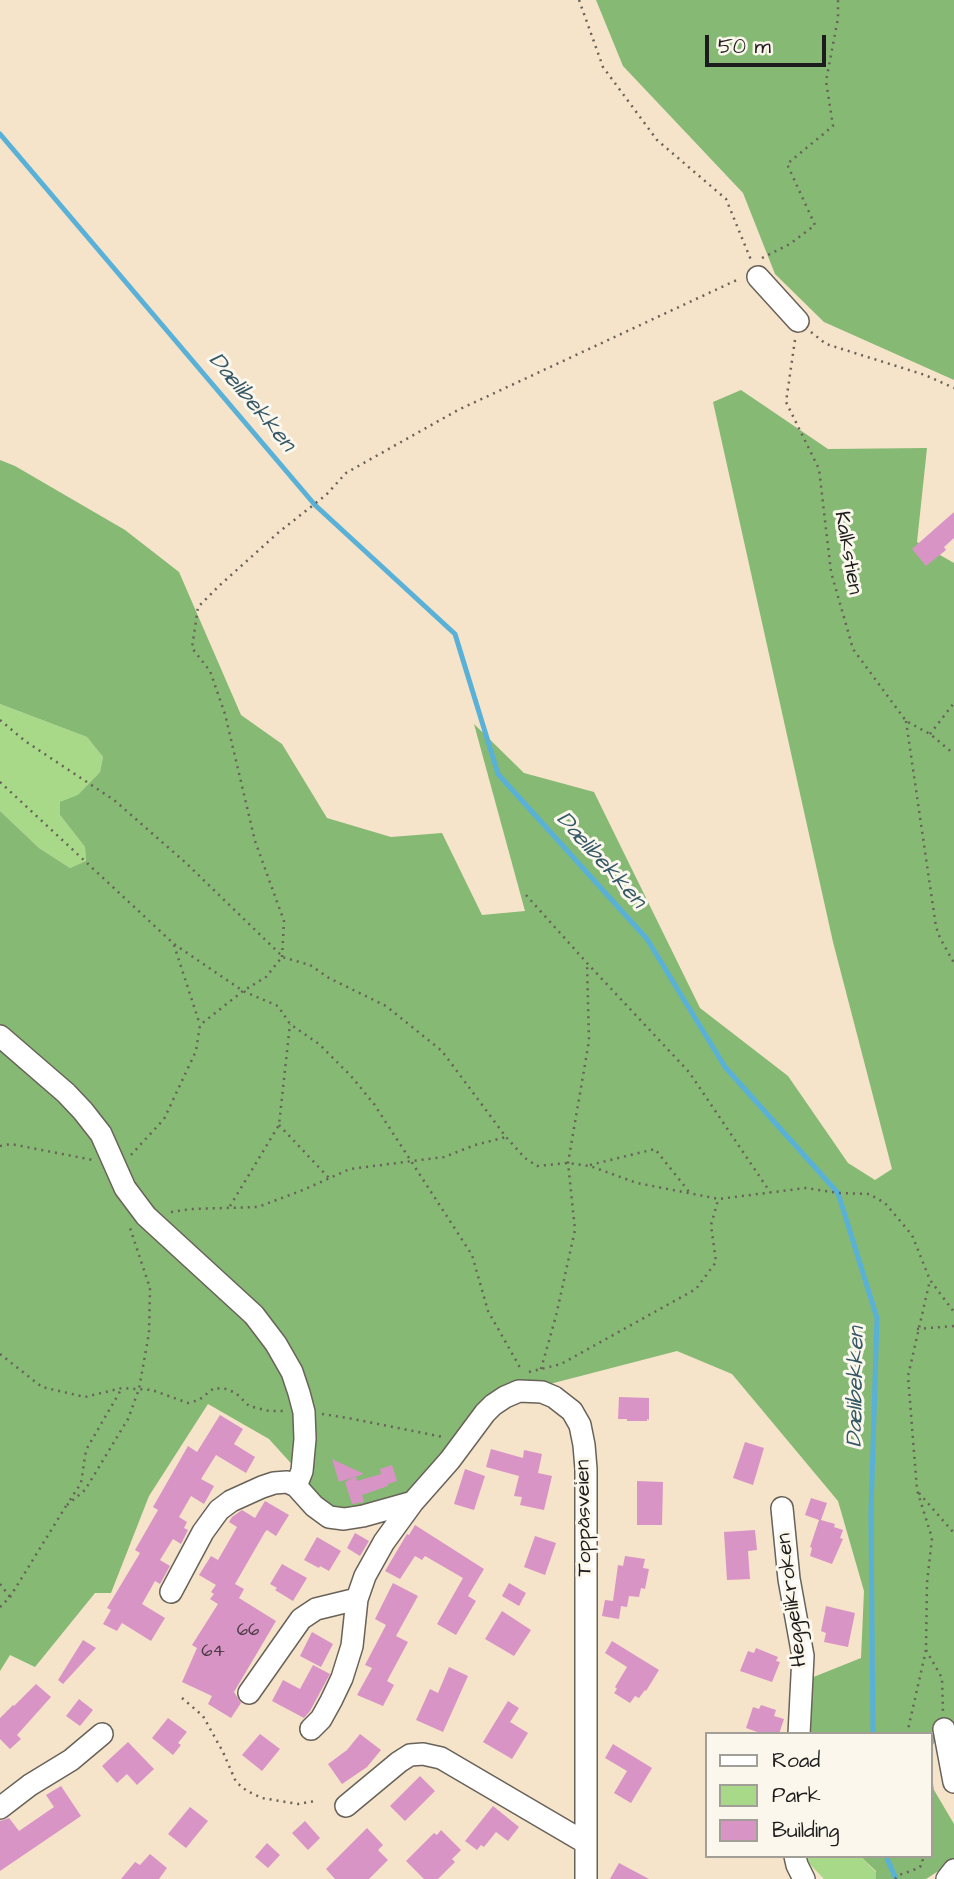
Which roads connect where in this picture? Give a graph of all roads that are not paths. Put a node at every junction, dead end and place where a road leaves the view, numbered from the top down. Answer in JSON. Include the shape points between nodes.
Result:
{"nodes":[{"id":1,"x":756,"y":270,"type":"road end"},
{"id":2,"x":798,"y":321,"type":"road end"},
{"id":3,"x":0,"y":1036,"type":"edge"},
{"id":4,"x":296,"y":1486,"type":"junction"},
{"id":5,"x":413,"y":1502,"type":"junction"},
{"id":6,"x":782,"y":1508,"type":"dead end"},
{"id":7,"x":171,"y":1592,"type":"dead end"},
{"id":8,"x":357,"y":1599,"type":"junction"},
{"id":9,"x":249,"y":1693,"type":"dead end"},
{"id":10,"x":311,"y":1728,"type":"dead end"},
{"id":11,"x":944,"y":1729,"type":"road end"},
{"id":12,"x":799,"y":1732,"type":"edge"},
{"id":13,"x":102,"y":1734,"type":"dead end"},
{"id":14,"x":954,"y":1782,"type":"edge"},
{"id":15,"x":346,"y":1806,"type":"dead end"},
{"id":16,"x":0,"y":1808,"type":"edge"},
{"id":17,"x":586,"y":1843,"type":"junction"},
{"id":18,"x":795,"y":1858,"type":"edge"},
{"id":19,"x":581,"y":1878,"type":"edge"},
{"id":20,"x":804,"y":1879,"type":"edge"}],
"edges":[{"from":1,"to":2,"type":"street"},
{"from":3,"to":4,"type":"street","via":[[65,1093],[101,1134],[137,1219],[254,1315],[276,1344],[292,1372],[303,1412],[302,1471]]},
{"from":4,"to":5,"type":"street","via":[[328,1517],[363,1516]]},
{"from":4,"to":7,"type":"street","via":[[274,1483],[219,1510]]},
{"from":5,"to":8,"type":"street","name":"Toppåsveien","via":[[384,1542]]},
{"from":5,"to":17,"type":"street","name":"Toppåsveien","via":[[492,1405],[505,1397],[519,1391],[542,1392],[572,1411],[580,1425],[586,1469]]},
{"from":6,"to":12,"type":"street","name":"Heggelikroken","via":[[803,1656]]},
{"from":8,"to":9,"type":"street","via":[[316,1609],[301,1619]]},
{"from":8,"to":10,"type":"street","name":"Toppåsveien","via":[[352,1646],[342,1678],[321,1719]]},
{"from":11,"to":14,"type":"street"},
{"from":13,"to":16,"type":"street"},
{"from":15,"to":17,"type":"street","via":[[399,1762],[423,1754],[441,1758]]},
{"from":17,"to":19,"type":"street","name":"Toppåsveien"},
{"from":18,"to":20,"type":"street"}]}
